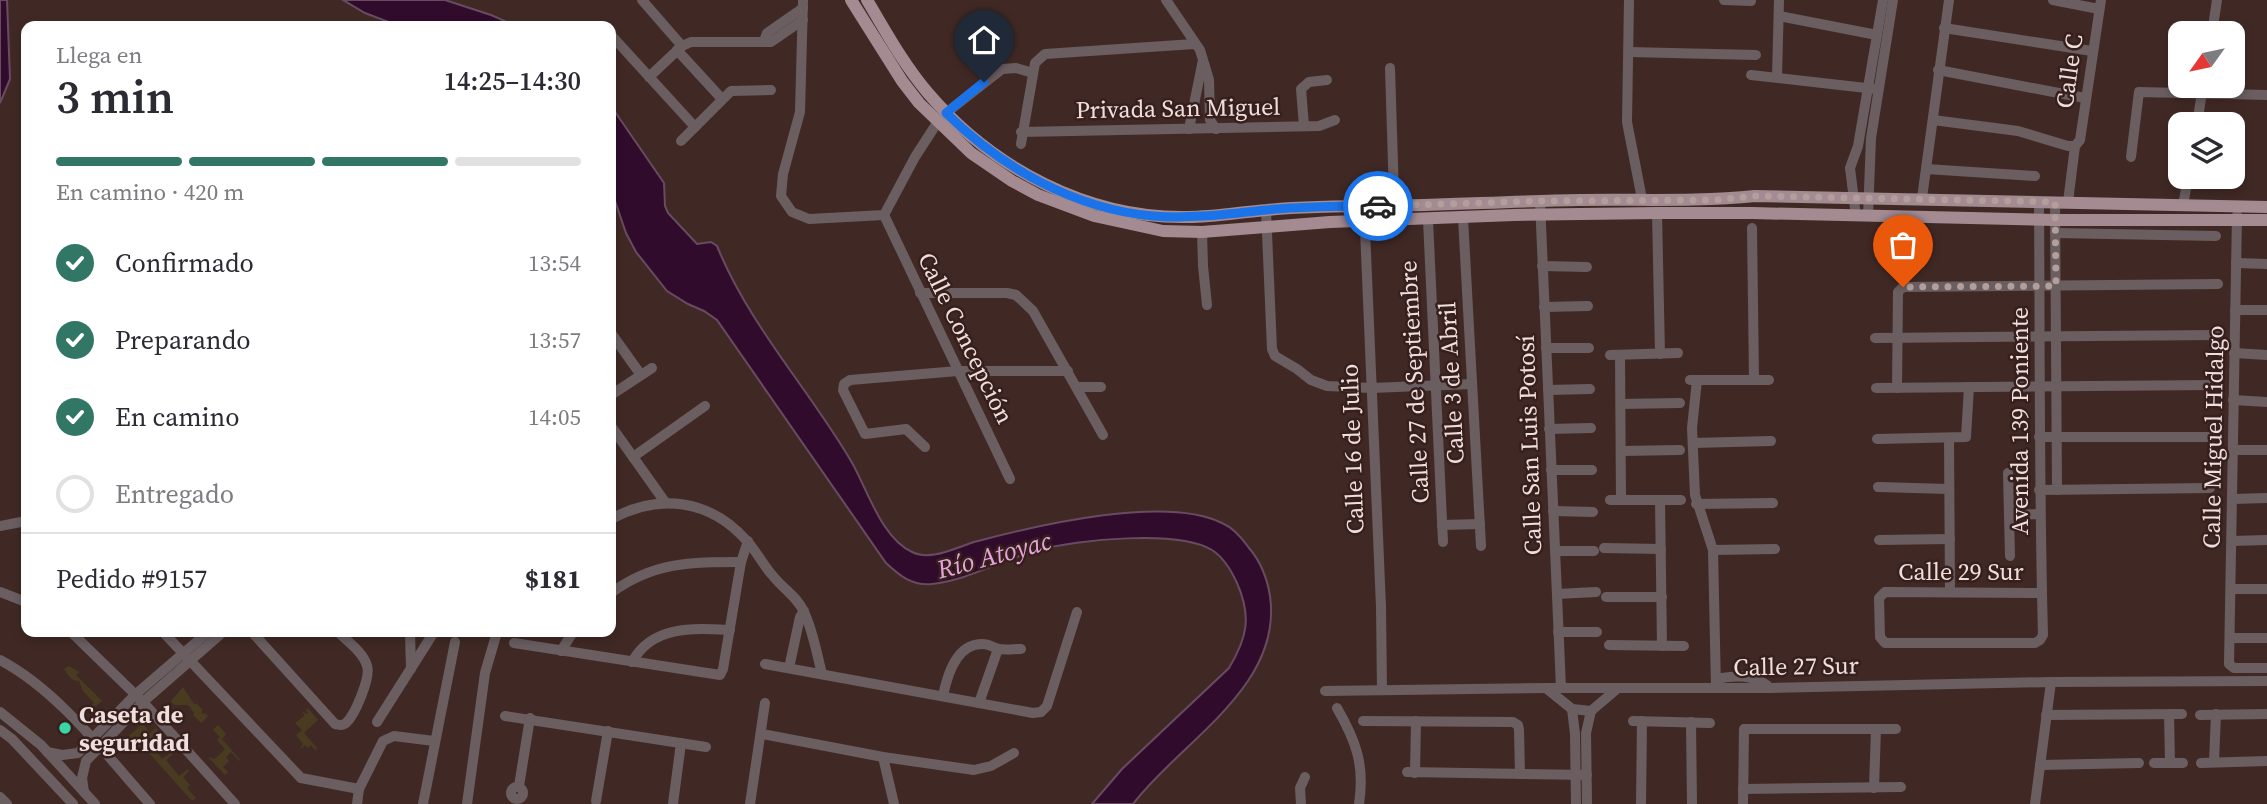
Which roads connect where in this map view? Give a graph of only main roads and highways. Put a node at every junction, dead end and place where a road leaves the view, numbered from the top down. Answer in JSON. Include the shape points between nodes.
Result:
{"nodes":[{"id":1,"x":851,"y":0,"type":"edge"},
{"id":2,"x":867,"y":0,"type":"edge"},
{"id":3,"x":942,"y":118,"type":"junction"},
{"id":4,"x":2267,"y":207,"type":"edge"},
{"id":5,"x":2237,"y":214,"type":"junction"},
{"id":6,"x":2267,"y":220,"type":"edge"}],
"edges":[{"from":1,"to":3,"type":"main road","via":[[902,81]]},
{"from":2,"to":3,"type":"main road"},
{"from":3,"to":5,"type":"main road","via":[[1045,185],[1117,210],[1152,216],[1755,196],[2183,206]]},
{"from":3,"to":5,"type":"main road","via":[[971,153],[1038,195],[1094,216],[1163,232],[1657,213],[2039,220],[2055,227]]},
{"from":4,"to":5,"type":"main road"},
{"from":5,"to":6,"type":"main road"}]}
